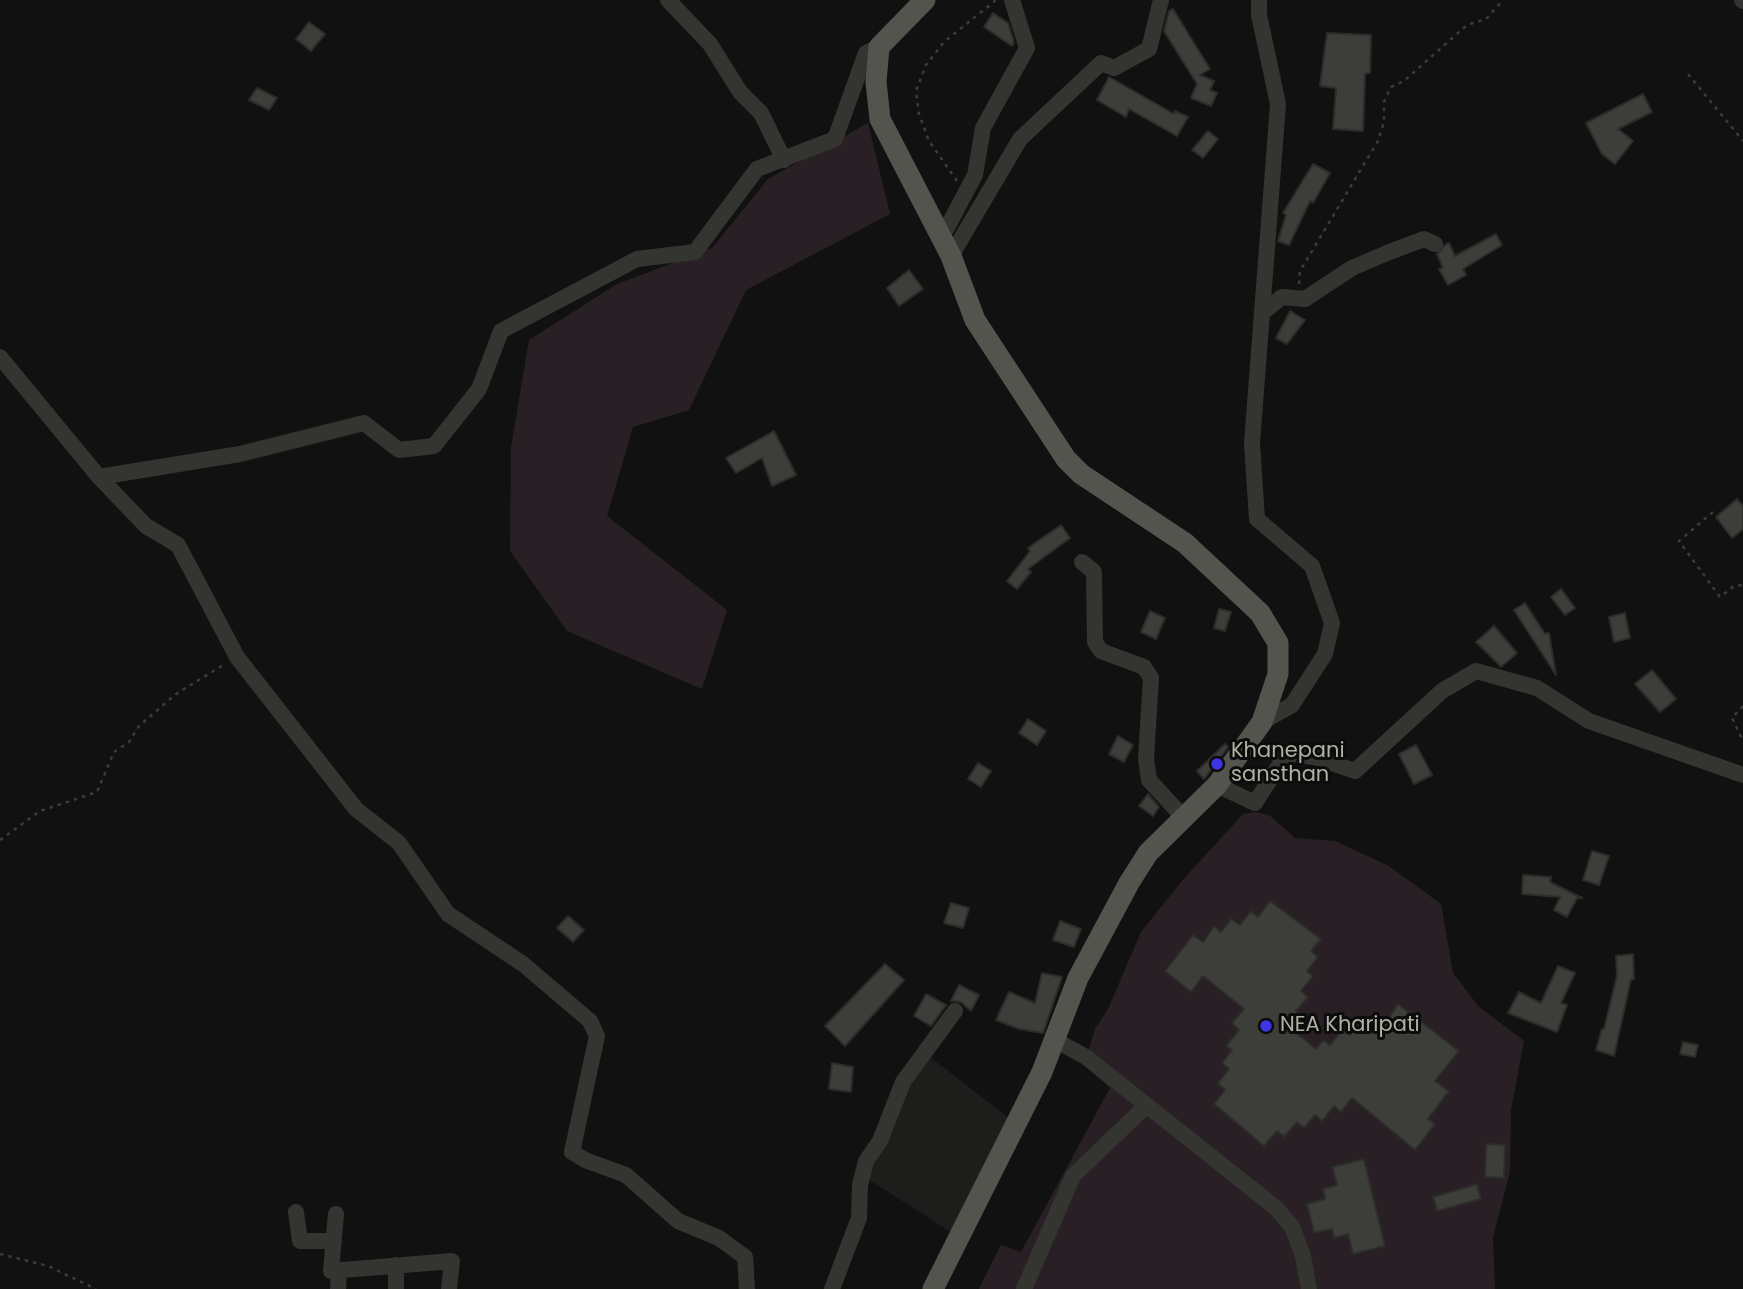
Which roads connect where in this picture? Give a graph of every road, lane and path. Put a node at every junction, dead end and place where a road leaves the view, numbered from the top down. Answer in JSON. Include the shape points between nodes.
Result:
{"nodes":[{"id":1,"x":668,"y":0,"type":"edge"},
{"id":2,"x":925,"y":0,"type":"edge"},
{"id":3,"x":996,"y":0,"type":"edge"},
{"id":4,"x":1012,"y":0,"type":"edge"},
{"id":5,"x":1161,"y":0,"type":"edge"},
{"id":6,"x":1259,"y":0,"type":"edge"},
{"id":7,"x":1503,"y":0,"type":"edge"},
{"id":8,"x":879,"y":47,"type":"junction"},
{"id":9,"x":1688,"y":74,"type":"dead end"},
{"id":10,"x":1743,"y":141,"type":"edge"},
{"id":11,"x":784,"y":160,"type":"junction"},
{"id":12,"x":967,"y":192,"type":"junction"},
{"id":13,"x":942,"y":237,"type":"junction"},
{"id":14,"x":1435,"y":244,"type":"dead end"},
{"id":15,"x":951,"y":256,"type":"junction"},
{"id":16,"x":1298,"y":298,"type":"junction"},
{"id":17,"x":1262,"y":313,"type":"junction"},
{"id":18,"x":0,"y":357,"type":"edge"},
{"id":19,"x":99,"y":477,"type":"junction"},
{"id":20,"x":1713,"y":512,"type":"dead end"},
{"id":21,"x":1082,"y":562,"type":"dead end"},
{"id":22,"x":1743,"y":585,"type":"edge"},
{"id":23,"x":237,"y":657,"type":"junction"},
{"id":24,"x":1743,"y":706,"type":"edge"},
{"id":25,"x":1262,"y":722,"type":"junction"},
{"id":26,"x":1743,"y":741,"type":"edge"},
{"id":27,"x":1743,"y":775,"type":"edge"},
{"id":28,"x":1217,"y":785,"type":"junction"},
{"id":29,"x":1183,"y":817,"type":"junction"},
{"id":30,"x":0,"y":840,"type":"edge"},
{"id":31,"x":956,"y":1011,"type":"dead end"},
{"id":32,"x":1055,"y":1040,"type":"junction"},
{"id":33,"x":1147,"y":1105,"type":"junction"},
{"id":34,"x":296,"y":1212,"type":"dead end"},
{"id":35,"x":336,"y":1214,"type":"dead end"},
{"id":36,"x":334,"y":1241,"type":"junction"},
{"id":37,"x":0,"y":1254,"type":"edge"},
{"id":38,"x":397,"y":1265,"type":"junction"},
{"id":39,"x":340,"y":1270,"type":"junction"},
{"id":40,"x":96,"y":1289,"type":"edge"},
{"id":41,"x":338,"y":1289,"type":"edge"},
{"id":42,"x":396,"y":1289,"type":"edge"},
{"id":43,"x":449,"y":1289,"type":"edge"},
{"id":44,"x":747,"y":1289,"type":"edge"},
{"id":45,"x":832,"y":1289,"type":"edge"},
{"id":46,"x":933,"y":1289,"type":"edge"},
{"id":47,"x":1024,"y":1289,"type":"edge"},
{"id":48,"x":1309,"y":1289,"type":"edge"}],
"edges":[{"from":1,"to":11,"type":"street","via":[[710,44],[740,92],[761,113]]},
{"from":2,"to":8,"type":"main road"},
{"from":3,"to":12,"type":"path","via":[[944,42],[926,65],[916,91],[929,141]]},
{"from":4,"to":12,"type":"street","via":[[1027,48],[983,128],[975,175]]},
{"from":5,"to":15,"type":"street","via":[[1149,49],[1114,68],[1101,63],[1020,139]]},
{"from":6,"to":17,"type":"street","via":[[1278,104]]},
{"from":7,"to":16,"type":"path","via":[[1486,19],[1467,25],[1404,81],[1391,87],[1378,141],[1300,271]]},
{"from":8,"to":11,"type":"street","via":[[866,53],[835,139]]},
{"from":8,"to":13,"type":"main road","via":[[880,119]]},
{"from":9,"to":10,"type":"path"},
{"from":11,"to":19,"type":"street","via":[[757,169],[695,251],[637,259],[502,331],[479,389],[434,446],[398,450],[364,424],[240,454]]},
{"from":12,"to":13,"type":"street"},
{"from":13,"to":15,"type":"main road"},
{"from":14,"to":16,"type":"street","via":[[1424,239],[1352,268],[1305,299]]},
{"from":15,"to":25,"type":"main road","via":[[975,320],[1066,459],[1081,474],[1185,543],[1260,613],[1278,643],[1278,674]]},
{"from":16,"to":17,"type":"street","via":[[1282,297]]},
{"from":17,"to":25,"type":"street","via":[[1252,443],[1257,519],[1312,566],[1332,622],[1325,654],[1292,705]]},
{"from":18,"to":19,"type":"street"},
{"from":19,"to":23,"type":"street","via":[[146,526],[178,545]]},
{"from":20,"to":22,"type":"path","via":[[1679,541],[1720,597]]},
{"from":21,"to":29,"type":"street","via":[[1094,572],[1095,642],[1101,651],[1144,667],[1151,678],[1149,780]]},
{"from":23,"to":30,"type":"path","via":[[176,694],[139,726],[129,742],[114,752],[97,792],[40,811]]},
{"from":23,"to":44,"type":"street","via":[[356,809],[399,843],[448,914],[523,964],[590,1021],[597,1036],[572,1152],[626,1175],[678,1221],[719,1238],[745,1257]]},
{"from":24,"to":26,"type":"path","via":[[1732,718]]},
{"from":25,"to":28,"type":"main road"},
{"from":27,"to":28,"type":"street","via":[[1601,726],[1537,688],[1476,671],[1442,691],[1354,771],[1287,753],[1255,803]]},
{"from":28,"to":29,"type":"main road"},
{"from":29,"to":32,"type":"main road","via":[[1148,853],[1110,916],[1078,978]]},
{"from":31,"to":45,"type":"street","via":[[903,1083],[880,1141],[866,1161],[859,1218]]},
{"from":32,"to":33,"type":"street","via":[[1086,1057]]},
{"from":32,"to":46,"type":"main road"},
{"from":33,"to":47,"type":"street","via":[[1073,1177]]},
{"from":33,"to":48,"type":"street","via":[[1276,1208],[1292,1227]]},
{"from":34,"to":36,"type":"street","via":[[300,1241]]},
{"from":35,"to":36,"type":"street"},
{"from":36,"to":39,"type":"street","via":[[331,1271]]},
{"from":37,"to":40,"type":"path","via":[[48,1266]]},
{"from":38,"to":39,"type":"street"},
{"from":38,"to":42,"type":"street"},
{"from":38,"to":43,"type":"street","via":[[452,1261]]},
{"from":39,"to":41,"type":"street"}]}
